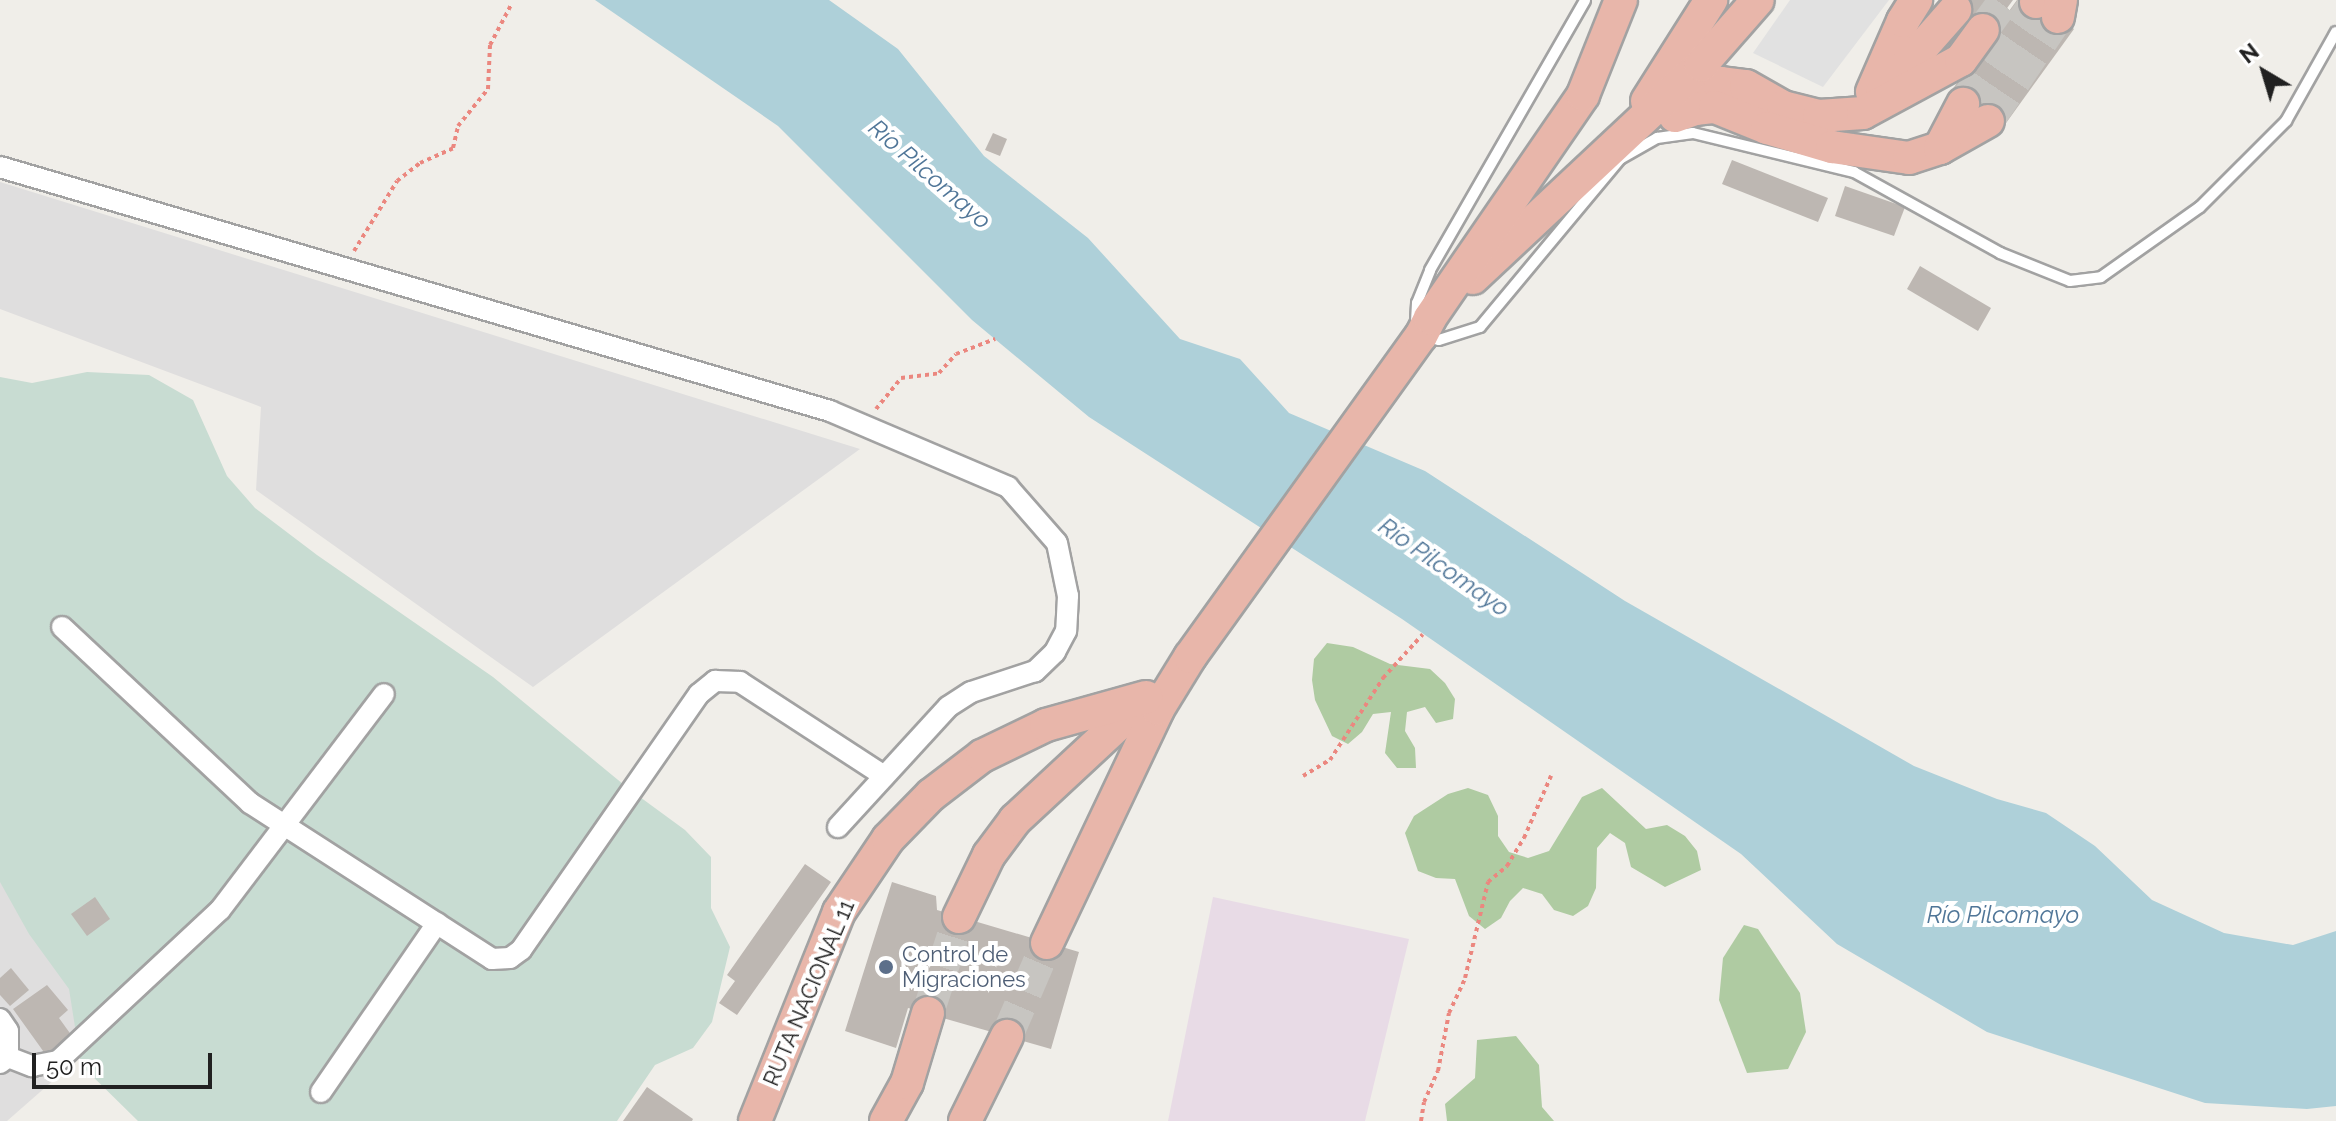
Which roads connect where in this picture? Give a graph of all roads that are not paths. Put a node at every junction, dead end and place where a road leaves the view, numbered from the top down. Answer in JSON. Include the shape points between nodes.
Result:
{"nodes":[{"id":1,"x":1585,"y":0,"type":"edge"},
{"id":2,"x":1621,"y":0,"type":"edge"},
{"id":3,"x":1711,"y":0,"type":"edge"},
{"id":4,"x":1758,"y":0,"type":"edge"},
{"id":5,"x":1916,"y":0,"type":"edge"},
{"id":6,"x":1962,"y":15,"type":"edge"},
{"id":7,"x":2336,"y":32,"type":"edge"},
{"id":8,"x":1975,"y":112,"type":"tunnel mouth"},
{"id":9,"x":1863,"y":113,"type":"junction"},
{"id":10,"x":1627,"y":134,"type":"junction"},
{"id":11,"x":0,"y":167,"type":"edge"},
{"id":12,"x":1425,"y":327,"type":"junction"},
{"id":13,"x":62,"y":627,"type":"dead end"},
{"id":14,"x":1190,"y":657,"type":"junction"},
{"id":15,"x":384,"y":694,"type":"dead end"},
{"id":16,"x":1146,"y":697,"type":"junction"},
{"id":17,"x":884,"y":776,"type":"junction"},
{"id":18,"x":283,"y":827,"type":"junction"},
{"id":19,"x":838,"y":827,"type":"dead end"},
{"id":20,"x":959,"y":917,"type":"tunnel mouth"},
{"id":21,"x":437,"y":923,"type":"junction"},
{"id":22,"x":1047,"y":943,"type":"tunnel mouth"},
{"id":23,"x":928,"y":1013,"type":"tunnel mouth"},
{"id":24,"x":0,"y":1019,"type":"edge"},
{"id":25,"x":1007,"y":1036,"type":"tunnel mouth"},
{"id":26,"x":4,"y":1060,"type":"edge"},
{"id":27,"x":321,"y":1092,"type":"dead end"},
{"id":28,"x":967,"y":1120,"type":"edge"},
{"id":29,"x":755,"y":1121,"type":"edge"},
{"id":30,"x":886,"y":1121,"type":"edge"}],
"edges":[{"from":1,"to":12,"type":"lane","via":[[1430,270],[1417,303],[1416,323]]},
{"from":2,"to":12,"type":"highway","via":[[1583,95]]},
{"from":3,"to":10,"type":"highway"},
{"from":4,"to":10,"type":"highway","via":[[1701,65]]},
{"from":5,"to":9,"type":"highway"},
{"from":6,"to":9,"type":"highway"},
{"from":6,"to":9,"type":"highway","via":[[1961,60]]},
{"from":7,"to":12,"type":"lane","via":[[2286,121],[2200,207],[2101,277],[2070,281],[2000,253],[1854,172],[1693,133],[1657,138],[1620,159],[1480,327],[1439,340]]},
{"from":8,"to":10,"type":"highway","via":[[1940,148],[1909,158],[1846,150],[1715,107]]},
{"from":9,"to":10,"type":"highway","via":[[1819,116],[1783,107],[1746,86],[1720,83],[1692,93]]},
{"from":10,"to":12,"type":"highway"},
{"from":11,"to":17,"type":"street","via":[[865,423],[1008,487],[1057,543],[1068,596],[1066,631],[1055,652],[1035,671],[971,692],[948,707]]},
{"from":12,"to":14,"type":"highway","name":"RUTA NACIONAL 11"},
{"from":13,"to":18,"type":"street","via":[[250,803]]},
{"from":14,"to":16,"type":"highway","name":"RUTA NACIONAL 11"},
{"from":14,"to":22,"type":"highway","name":"RUTA NACIONAL 11","via":[[1158,709]]},
{"from":15,"to":18,"type":"street"},
{"from":16,"to":20,"type":"highway","name":"RUTA NACIONAL 11","via":[[1015,820],[989,855]]},
{"from":16,"to":29,"type":"highway","name":"RUTA NACIONAL 11","via":[[1046,725],[982,756],[931,795],[888,839],[839,912]]},
{"from":17,"to":19,"type":"street"},
{"from":17,"to":21,"type":"street","via":[[740,682],[715,681],[699,694],[521,950],[510,958],[492,959]]},
{"from":18,"to":21,"type":"street"},
{"from":18,"to":26,"type":"street","via":[[220,910],[58,1061],[32,1066]]},
{"from":21,"to":27,"type":"street"},
{"from":23,"to":30,"type":"highway","via":[[907,1083]]},
{"from":24,"to":26,"type":"street","via":[[8,1031]]},
{"from":25,"to":28,"type":"highway"}]}
